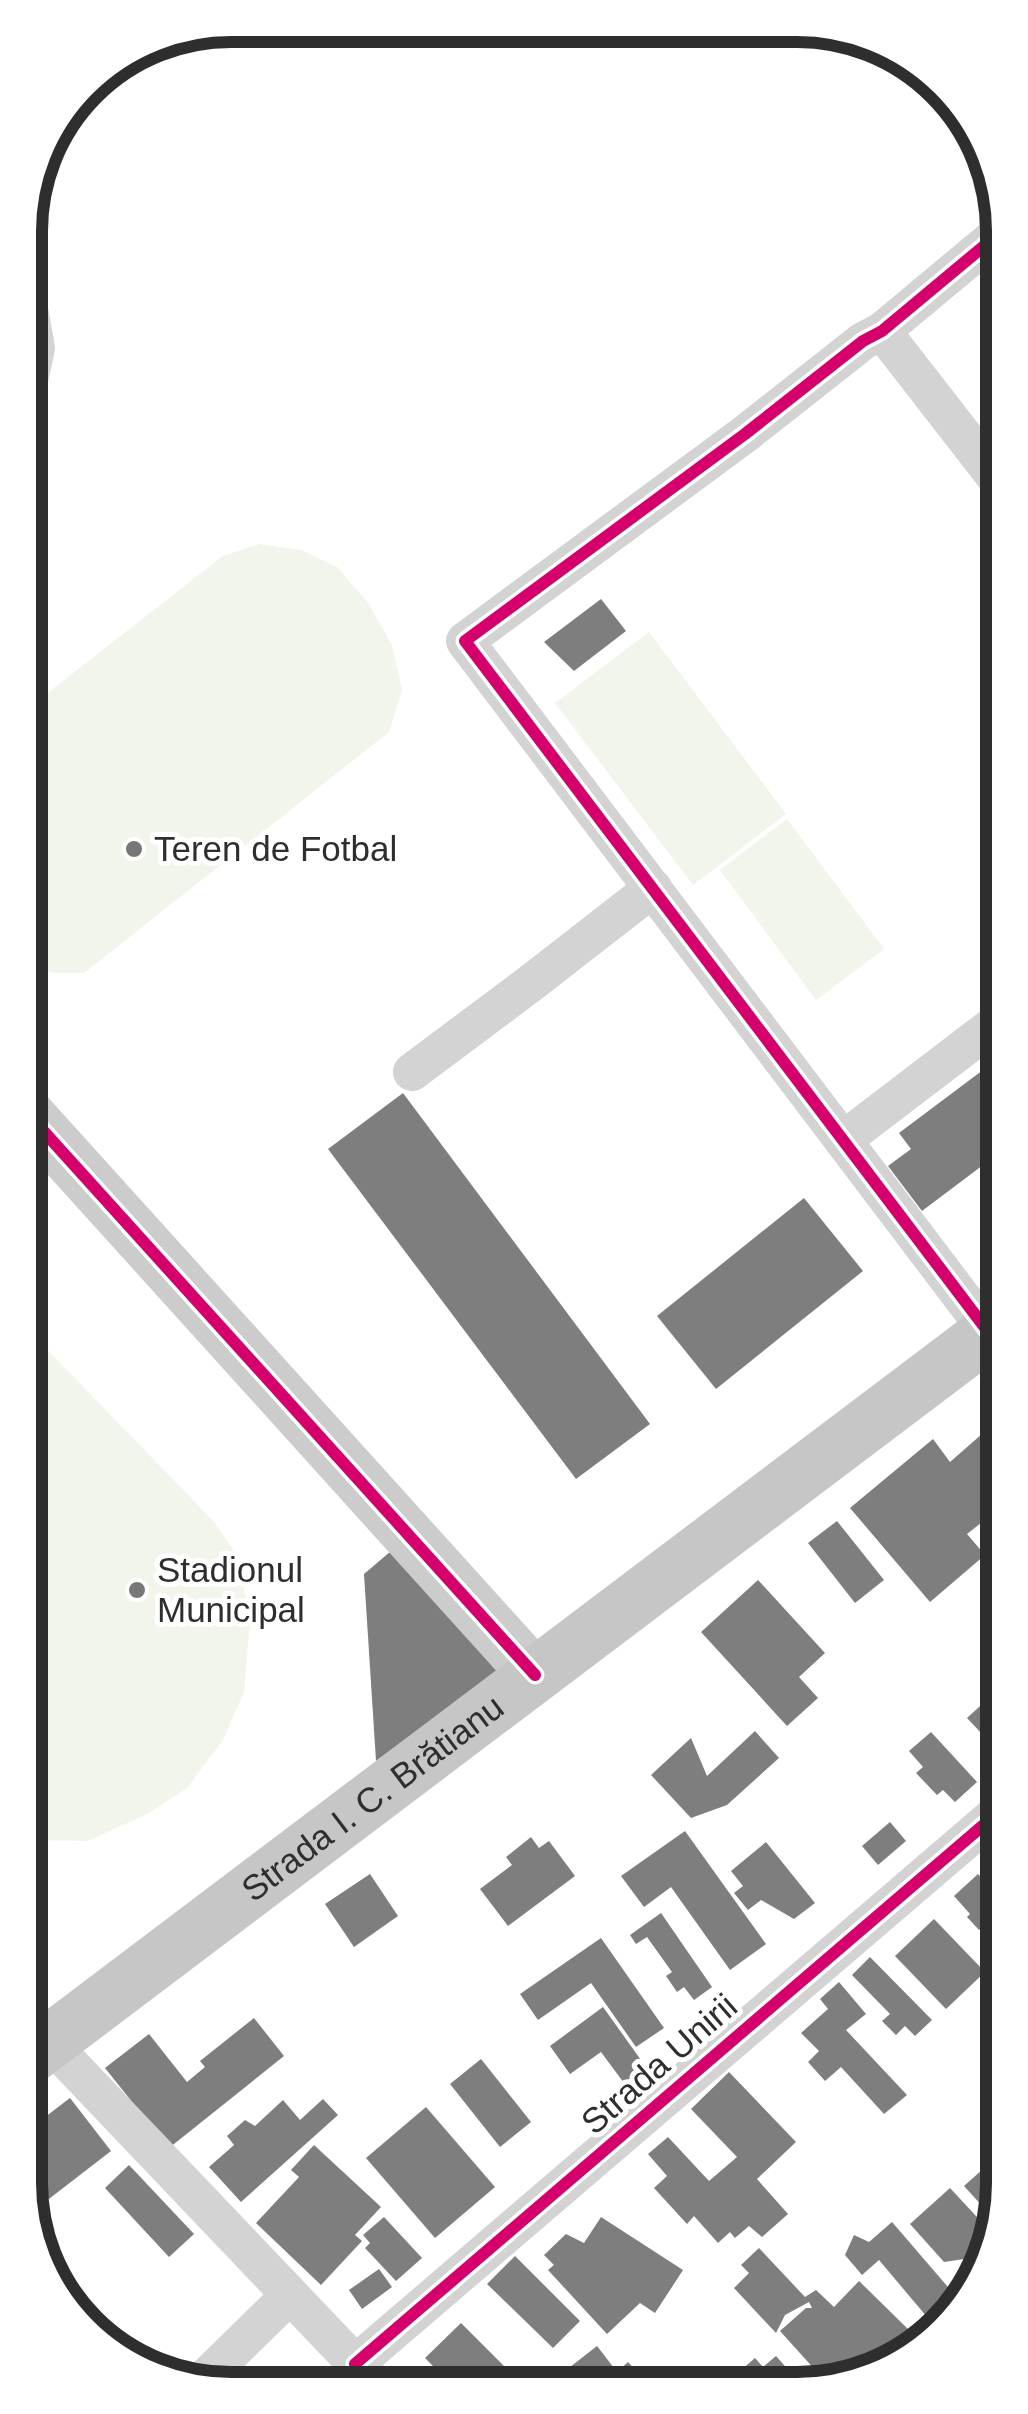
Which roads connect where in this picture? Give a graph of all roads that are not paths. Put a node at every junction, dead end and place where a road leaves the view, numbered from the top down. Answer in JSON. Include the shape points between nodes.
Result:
{"nodes":[{"id":1,"x":986,"y":244,"type":"edge"},
{"id":2,"x":882,"y":331,"type":"junction"},
{"id":3,"x":986,"y":466,"type":"edge"},
{"id":4,"x":653,"y":888,"type":"junction"},
{"id":5,"x":986,"y":1031,"type":"edge"},
{"id":6,"x":412,"y":1072,"type":"dead end"},
{"id":7,"x":43,"y":1130,"type":"edge"},
{"id":8,"x":843,"y":1140,"type":"junction"},
{"id":9,"x":985,"y":1317,"type":"edge"},
{"id":10,"x":985,"y":1334,"type":"edge"},
{"id":11,"x":536,"y":1675,"type":"junction"},
{"id":12,"x":985,"y":1824,"type":"edge"},
{"id":13,"x":42,"y":2047,"type":"edge"},
{"id":14,"x":42,"y":2051,"type":"edge"},
{"id":15,"x":290,"y":2296,"type":"junction"},
{"id":16,"x":213,"y":2370,"type":"edge"},
{"id":17,"x":363,"y":2372,"type":"edge"},
{"id":18,"x":367,"y":2372,"type":"edge"}],
"edges":[{"from":1,"to":2,"type":"street"},
{"from":2,"to":3,"type":"street"},
{"from":2,"to":4,"type":"street","via":[[465,641]]},
{"from":4,"to":6,"type":"street"},
{"from":4,"to":8,"type":"street"},
{"from":5,"to":8,"type":"street"},
{"from":7,"to":11,"type":"street"},
{"from":8,"to":9,"type":"street"},
{"from":10,"to":11,"type":"main road","name":"Strada I. C. Brătianu"},
{"from":11,"to":13,"type":"main road","name":"Strada I. C. Brătianu"},
{"from":12,"to":18,"type":"street","name":"Strada Unirii"},
{"from":14,"to":15,"type":"street"},
{"from":15,"to":16,"type":"street"},
{"from":15,"to":17,"type":"street"}]}
